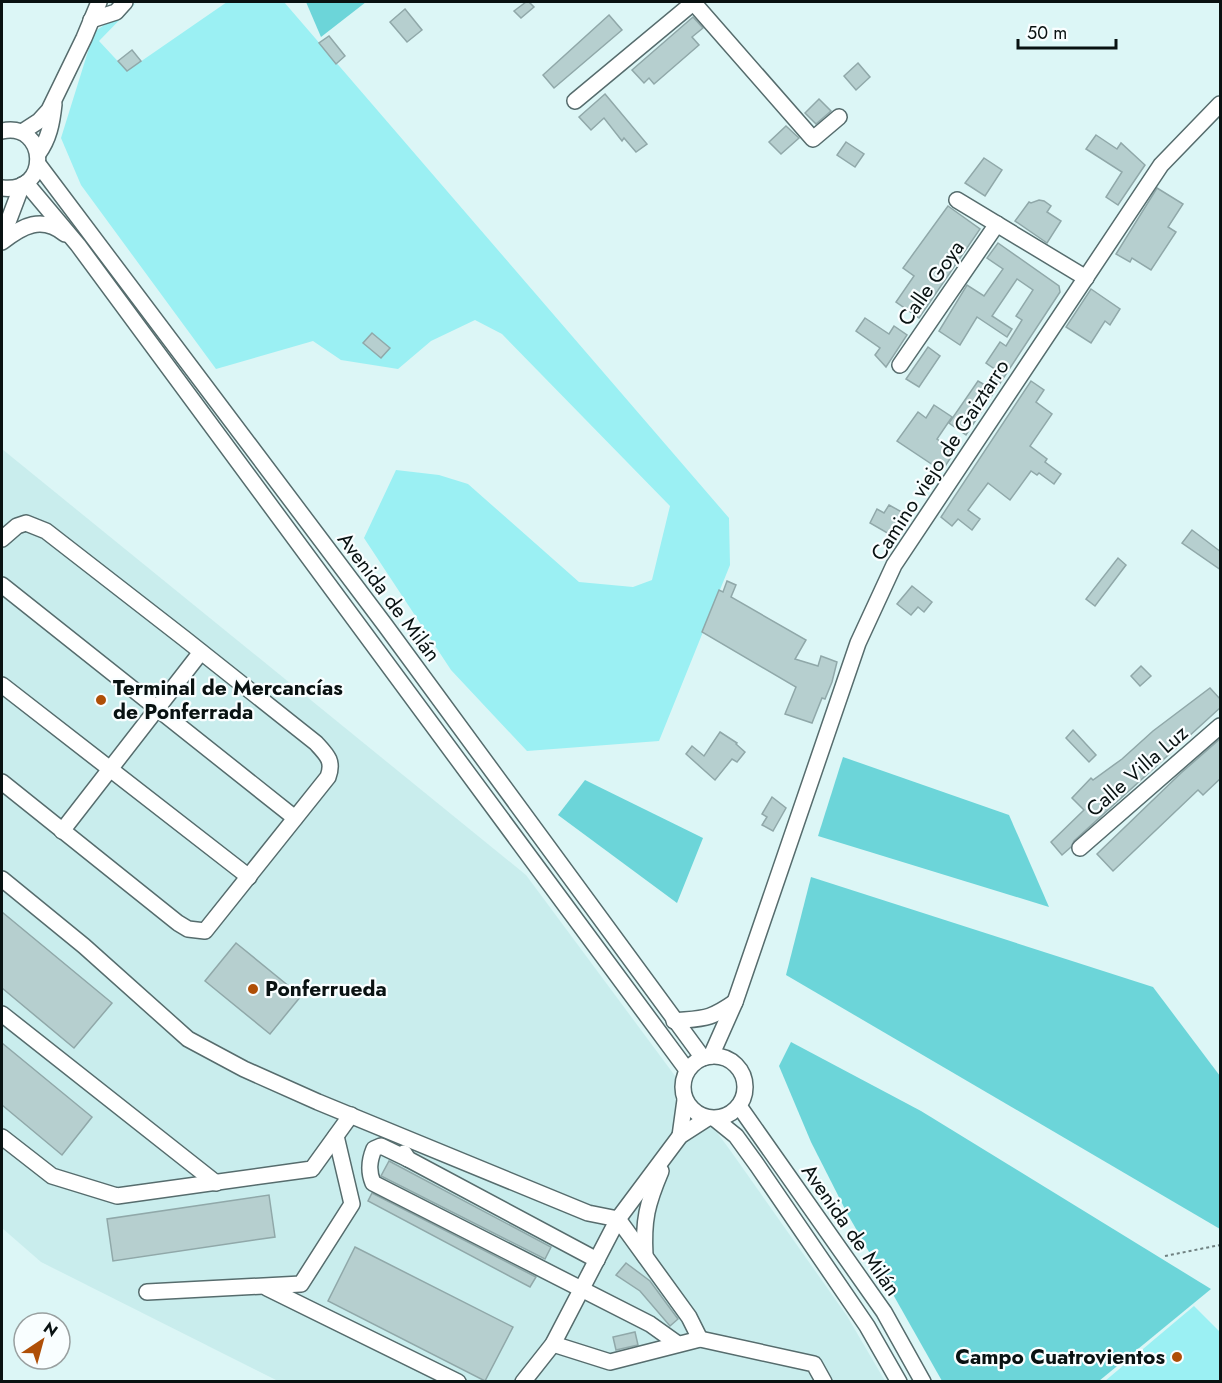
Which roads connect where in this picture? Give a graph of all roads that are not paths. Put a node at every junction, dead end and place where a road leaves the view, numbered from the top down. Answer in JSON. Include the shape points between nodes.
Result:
{"nodes":[{"id":1,"x":99,"y":2,"type":"edge"},
{"id":2,"x":126,"y":2,"type":"edge"},
{"id":3,"x":693,"y":2,"type":"edge"},
{"id":4,"x":92,"y":20,"type":"junction"},
{"id":5,"x":54,"y":99,"type":"junction"},
{"id":6,"x":576,"y":101,"type":"dead end"},
{"id":7,"x":1221,"y":104,"type":"edge"},
{"id":8,"x":839,"y":117,"type":"dead end"},
{"id":9,"x":2,"y":131,"type":"edge"},
{"id":10,"x":22,"y":132,"type":"junction"},
{"id":11,"x":38,"y":159,"type":"junction"},
{"id":12,"x":24,"y":184,"type":"junction"},
{"id":13,"x":2,"y":188,"type":"edge"},
{"id":14,"x":957,"y":200,"type":"dead end"},
{"id":15,"x":2,"y":204,"type":"edge"},
{"id":16,"x":997,"y":224,"type":"junction"},
{"id":17,"x":3,"y":236,"type":"edge"},
{"id":18,"x":78,"y":245,"type":"junction"},
{"id":19,"x":1086,"y":278,"type":"junction"},
{"id":20,"x":900,"y":365,"type":"dead end"},
{"id":21,"x":2,"y":539,"type":"edge"},
{"id":22,"x":2,"y":585,"type":"edge"},
{"id":23,"x":201,"y":652,"type":"junction"},
{"id":24,"x":2,"y":685,"type":"edge"},
{"id":25,"x":157,"y":708,"type":"junction"},
{"id":26,"x":1221,"y":726,"type":"edge"},
{"id":27,"x":109,"y":769,"type":"junction"},
{"id":28,"x":2,"y":782,"type":"edge"},
{"id":29,"x":296,"y":818,"type":"junction"},
{"id":30,"x":62,"y":831,"type":"junction"},
{"id":31,"x":1080,"y":848,"type":"dead end"},
{"id":32,"x":249,"y":877,"type":"junction"},
{"id":33,"x":2,"y":879,"type":"edge"},
{"id":34,"x":735,"y":1002,"type":"junction"},
{"id":35,"x":2,"y":1014,"type":"edge"},
{"id":36,"x":728,"y":1020,"type":"junction"},
{"id":37,"x":674,"y":1021,"type":"junction"},
{"id":38,"x":707,"y":1057,"type":"junction"},
{"id":39,"x":729,"y":1060,"type":"junction"},
{"id":40,"x":687,"y":1070,"type":"junction"},
{"id":41,"x":685,"y":1100,"type":"junction"},
{"id":42,"x":739,"y":1106,"type":"junction"},
{"id":43,"x":351,"y":1115,"type":"junction"},
{"id":44,"x":711,"y":1118,"type":"junction"},
{"id":45,"x":390,"y":1131,"type":"junction"},
{"id":46,"x":336,"y":1136,"type":"junction"},
{"id":47,"x":2,"y":1137,"type":"edge"},
{"id":48,"x":677,"y":1140,"type":"junction"},
{"id":49,"x":408,"y":1159,"type":"junction"},
{"id":50,"x":216,"y":1183,"type":"junction"},
{"id":51,"x":618,"y":1219,"type":"junction"},
{"id":52,"x":645,"y":1256,"type":"junction"},
{"id":53,"x":597,"y":1260,"type":"junction"},
{"id":54,"x":265,"y":1286,"type":"junction"},
{"id":55,"x":582,"y":1288,"type":"junction"},
{"id":56,"x":147,"y":1292,"type":"dead end"},
{"id":57,"x":700,"y":1339,"type":"junction"},
{"id":58,"x":554,"y":1344,"type":"junction"},
{"id":59,"x":678,"y":1344,"type":"junction"},
{"id":60,"x":458,"y":1382,"type":"edge"},
{"id":61,"x":524,"y":1382,"type":"edge"},
{"id":62,"x":824,"y":1382,"type":"edge"},
{"id":63,"x":899,"y":1382,"type":"edge"},
{"id":64,"x":923,"y":1382,"type":"edge"}],
"edges":[{"from":1,"to":4,"type":"street"},
{"from":2,"to":4,"type":"street","via":[[116,12]]},
{"from":3,"to":6,"type":"street"},
{"from":3,"to":8,"type":"street","via":[[813,139]]},
{"from":4,"to":5,"type":"street"},
{"from":5,"to":10,"type":"street","via":[[39,121]]},
{"from":5,"to":11,"type":"street","via":[[52,123]]},
{"from":7,"to":19,"type":"street","name":"Camino viejo de Gaiztarro","via":[[1161,165]]},
{"from":9,"to":10,"type":"street"},
{"from":10,"to":11,"type":"street","name":"Avenida de Milán","via":[[32,141]]},
{"from":11,"to":12,"type":"street","via":[[33,176]]},
{"from":11,"to":37,"type":"street","name":"Avenida de Milán"},
{"from":12,"to":13,"type":"street"},
{"from":12,"to":17,"type":"street"},
{"from":12,"to":18,"type":"street","name":"Avenida de Milán"},
{"from":14,"to":16,"type":"street"},
{"from":15,"to":17,"type":"street"},
{"from":16,"to":19,"type":"street"},
{"from":16,"to":20,"type":"street","name":"Calle Goya"},
{"from":17,"to":18,"type":"street","via":[[40,223],[58,228]]},
{"from":18,"to":40,"type":"street","name":"Avenida de Milán"},
{"from":19,"to":34,"type":"street","name":"Camino viejo de Gaiztarro","via":[[894,565],[858,644]]},
{"from":21,"to":23,"type":"street","via":[[17,526],[37,526]]},
{"from":22,"to":25,"type":"street"},
{"from":23,"to":25,"type":"street"},
{"from":23,"to":29,"type":"street","via":[[330,757],[332,768],[328,777]]},
{"from":24,"to":27,"type":"street"},
{"from":25,"to":27,"type":"street"},
{"from":25,"to":29,"type":"street"},
{"from":26,"to":31,"type":"street","name":"Calle Villa Luz"},
{"from":27,"to":30,"type":"street"},
{"from":27,"to":32,"type":"street"},
{"from":28,"to":30,"type":"street"},
{"from":29,"to":32,"type":"street"},
{"from":30,"to":32,"type":"street","via":[[188,929],[205,931]]},
{"from":33,"to":43,"type":"street","via":[[188,1039],[244,1069]]},
{"from":34,"to":36,"type":"street","name":"Camino viejo de Gaiztarro"},
{"from":34,"to":37,"type":"street","via":[[716,1016]]},
{"from":35,"to":50,"type":"street"},
{"from":36,"to":38,"type":"street","name":"Camino viejo de Gaiztarro"},
{"from":36,"to":39,"type":"street","name":"Camino viejo de Gaiztarro"},
{"from":37,"to":38,"type":"street","name":"Avenida de Milán"},
{"from":38,"to":39,"type":"street"},
{"from":38,"to":40,"type":"street"},
{"from":39,"to":42,"type":"street","via":[[742,1075],[745,1087]]},
{"from":40,"to":41,"type":"street","via":[[683,1080]]},
{"from":41,"to":44,"type":"street","via":[[695,1113]]},
{"from":41,"to":48,"type":"street"},
{"from":42,"to":44,"type":"street","via":[[726,1116]]},
{"from":42,"to":64,"type":"street","name":"Avenida de Milán","via":[[884,1312]]},
{"from":43,"to":45,"type":"street"},
{"from":43,"to":46,"type":"street"},
{"from":44,"to":48,"type":"street"},
{"from":44,"to":63,"type":"street","name":"Avenida de Milán","via":[[736,1136],[757,1165],[867,1326]]},
{"from":45,"to":49,"type":"street"},
{"from":45,"to":51,"type":"street","via":[[588,1212]]},
{"from":46,"to":50,"type":"street","via":[[312,1169]]},
{"from":46,"to":54,"type":"street","via":[[352,1204],[301,1284]]},
{"from":47,"to":50,"type":"street","via":[[52,1176],[117,1196]]},
{"from":48,"to":51,"type":"street"},
{"from":48,"to":52,"type":"street","via":[[646,1209]]},
{"from":49,"to":53,"type":"street"},
{"from":49,"to":55,"type":"street","via":[[381,1146],[374,1149],[370,1160],[373,1183]]},
{"from":51,"to":52,"type":"street"},
{"from":51,"to":53,"type":"street"},
{"from":52,"to":57,"type":"street"},
{"from":53,"to":55,"type":"street"},
{"from":54,"to":56,"type":"street"},
{"from":54,"to":60,"type":"street"},
{"from":55,"to":58,"type":"street"},
{"from":55,"to":59,"type":"street","via":[[650,1324]]},
{"from":57,"to":59,"type":"street"},
{"from":57,"to":62,"type":"street","via":[[814,1364]]},
{"from":58,"to":59,"type":"street","via":[[610,1362]]},
{"from":58,"to":61,"type":"street"}]}
